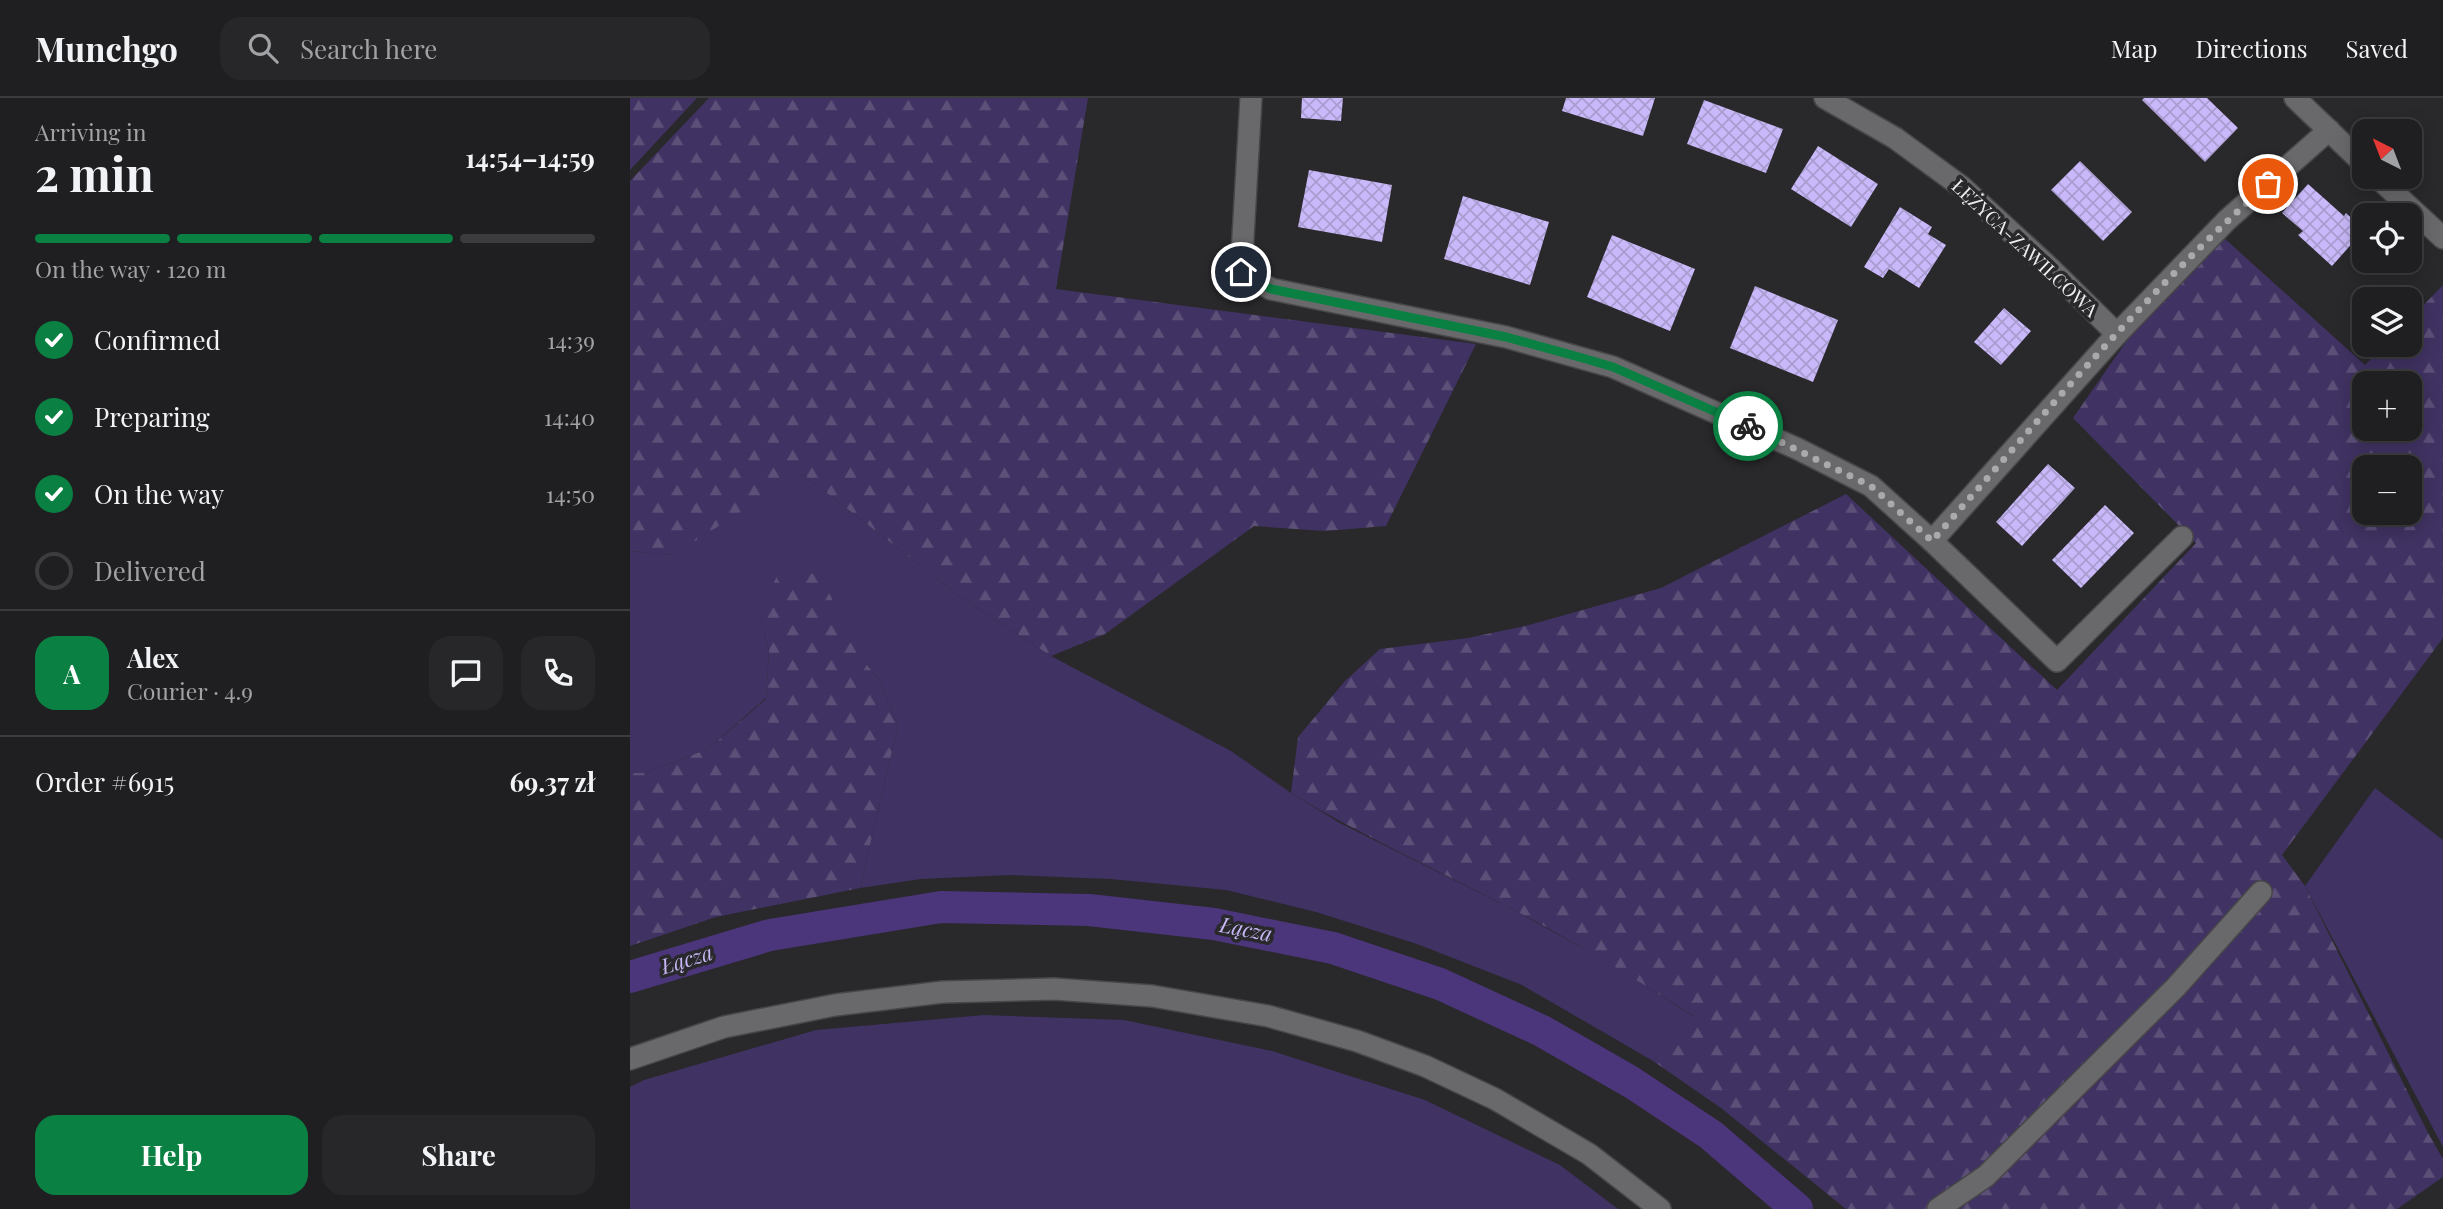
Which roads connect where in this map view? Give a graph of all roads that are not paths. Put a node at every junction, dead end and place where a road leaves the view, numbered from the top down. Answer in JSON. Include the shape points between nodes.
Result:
{"nodes":[{"id":1,"x":1251,"y":98,"type":"edge"},
{"id":2,"x":1825,"y":98,"type":"edge"},
{"id":3,"x":2295,"y":98,"type":"edge"},
{"id":4,"x":2329,"y":130,"type":"junction"},
{"id":5,"x":2352,"y":152,"type":"edge"},
{"id":6,"x":2390,"y":189,"type":"edge"},
{"id":7,"x":2443,"y":238,"type":"edge"},
{"id":8,"x":2117,"y":334,"type":"junction"},
{"id":9,"x":2182,"y":537,"type":"dead end"},
{"id":10,"x":1932,"y":541,"type":"junction"},
{"id":11,"x":2261,"y":892,"type":"dead end"},
{"id":12,"x":630,"y":1059,"type":"edge"},
{"id":13,"x":1660,"y":1209,"type":"edge"},
{"id":14,"x":1938,"y":1209,"type":"edge"}],
"edges":[{"from":1,"to":10,"type":"street","via":[[1241,272],[1271,289],[1506,337],[1613,367],[1871,486]]},
{"from":2,"to":8,"type":"street","name":"ŁĘŻYCA-ZAWILCOWA","via":[[1895,138],[1962,187]]},
{"from":3,"to":4,"type":"street"},
{"from":4,"to":5,"type":"street"},
{"from":4,"to":8,"type":"street","via":[[2227,220]]},
{"from":6,"to":7,"type":"street"},
{"from":8,"to":10,"type":"street"},
{"from":9,"to":10,"type":"street","via":[[2057,661]]},
{"from":11,"to":14,"type":"street","via":[[2176,987],[1986,1176]]},
{"from":12,"to":13,"type":"street","via":[[724,1027],[835,1005],[943,992],[1054,989],[1152,996],[1268,1016],[1425,1066],[1495,1099],[1589,1154]]}]}
